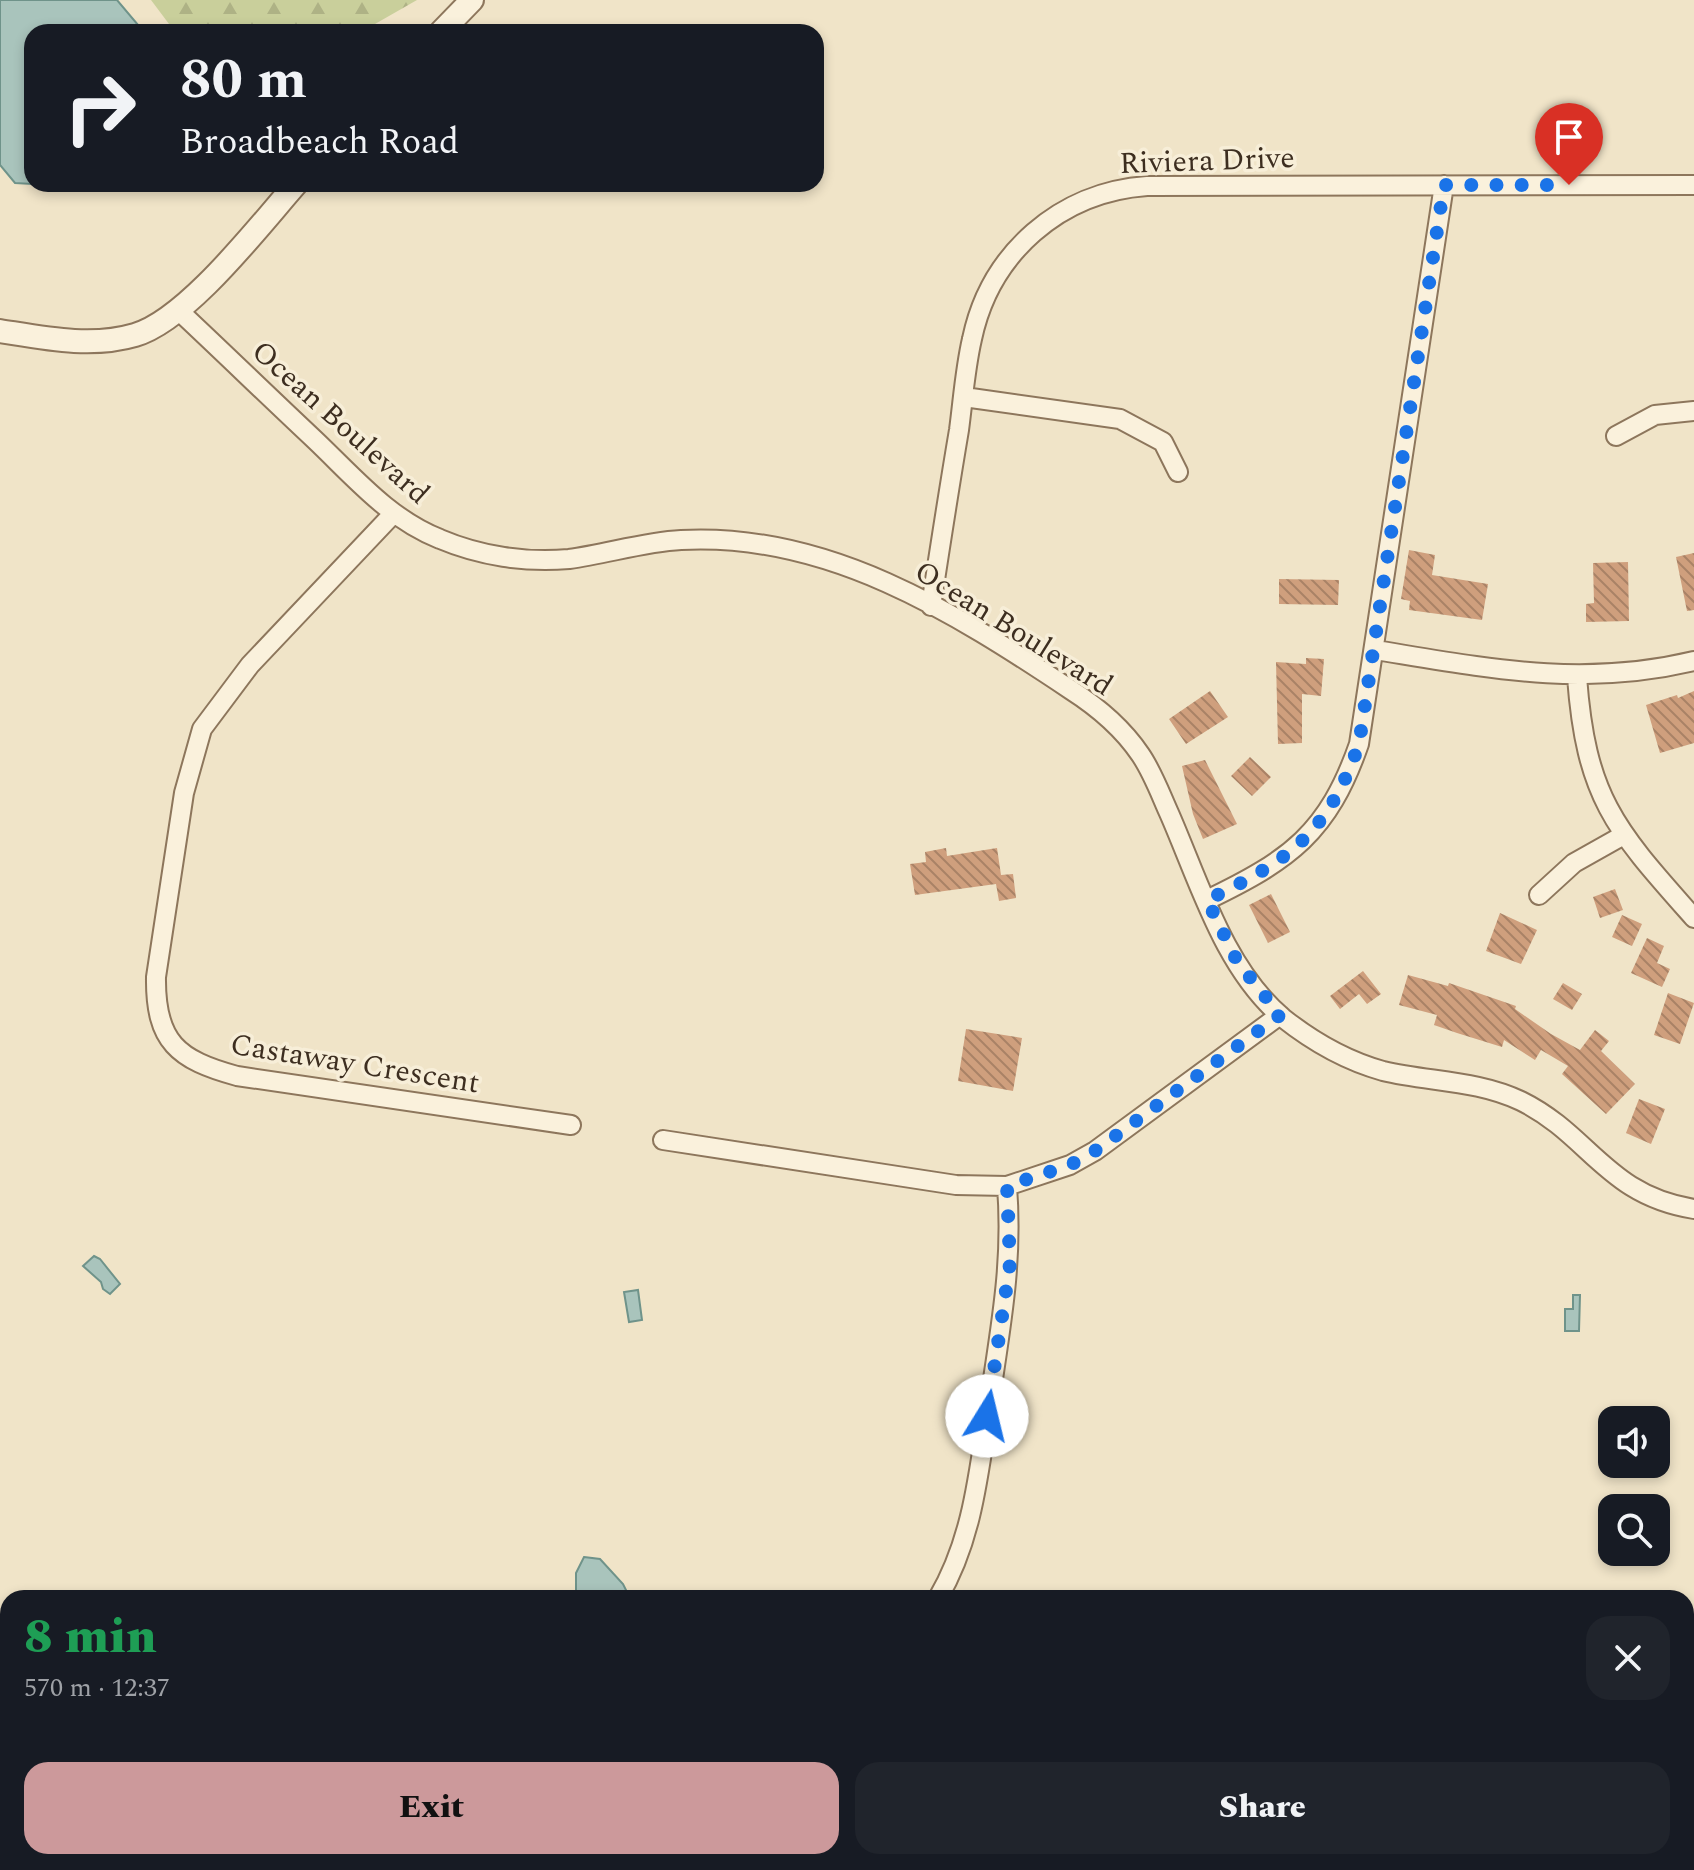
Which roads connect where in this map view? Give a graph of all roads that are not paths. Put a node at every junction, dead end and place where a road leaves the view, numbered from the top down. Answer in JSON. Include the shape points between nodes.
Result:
{"nodes":[{"id":1,"x":472,"y":0,"type":"edge"},
{"id":2,"x":449,"y":24,"type":"edge"},
{"id":3,"x":1444,"y":185,"type":"junction"},
{"id":4,"x":1694,"y":185,"type":"edge"},
{"id":5,"x":289,"y":192,"type":"edge"},
{"id":6,"x":178,"y":310,"type":"junction"},
{"id":7,"x":0,"y":331,"type":"edge"},
{"id":8,"x":964,"y":397,"type":"junction"},
{"id":9,"x":1694,"y":411,"type":"edge"},
{"id":10,"x":1616,"y":436,"type":"dead end"},
{"id":11,"x":1178,"y":472,"type":"dead end"},
{"id":12,"x":393,"y":514,"type":"junction"},
{"id":13,"x":931,"y":606,"type":"junction"},
{"id":14,"x":1375,"y":650,"type":"junction"},
{"id":15,"x":1694,"y":661,"type":"edge"},
{"id":16,"x":1577,"y":677,"type":"junction"},
{"id":17,"x":1622,"y":836,"type":"junction"},
{"id":18,"x":1539,"y":895,"type":"dead end"},
{"id":19,"x":1207,"y":900,"type":"junction"},
{"id":20,"x":1694,"y":918,"type":"edge"},
{"id":21,"x":1280,"y":1015,"type":"junction"},
{"id":22,"x":571,"y":1125,"type":"dead end"},
{"id":23,"x":663,"y":1140,"type":"dead end"},
{"id":24,"x":1007,"y":1186,"type":"junction"},
{"id":25,"x":1694,"y":1209,"type":"edge"},
{"id":26,"x":942,"y":1590,"type":"edge"}],
"edges":[{"from":1,"to":2,"type":"street"},
{"from":3,"to":4,"type":"street","name":"Riviera Drive"},
{"from":3,"to":8,"type":"street","name":"Riviera Drive","via":[[1147,186],[1089,197],[1040,226],[994,280],[974,329]]},
{"from":3,"to":14,"type":"street"},
{"from":5,"to":6,"type":"street"},
{"from":6,"to":7,"type":"street","via":[[158,326],[115,339],[54,340]]},
{"from":6,"to":12,"type":"street","name":"Ocean Boulevard"},
{"from":8,"to":11,"type":"street","via":[[1120,419],[1163,442]]},
{"from":8,"to":13,"type":"street","name":"Riviera Drive"},
{"from":9,"to":10,"type":"street","via":[[1655,415]]},
{"from":12,"to":13,"type":"street","name":"Ocean Boulevard","via":[[472,551],[539,560],[679,540],[795,550],[866,571]]},
{"from":12,"to":22,"type":"street","name":"Castaway Crescent","via":[[250,665],[202,729],[184,793],[156,977],[163,1030],[177,1051],[200,1066],[237,1076]]},
{"from":13,"to":19,"type":"street","name":"Ocean Boulevard","via":[[1072,690],[1132,743],[1152,775]]},
{"from":14,"to":16,"type":"street","via":[[1505,672]]},
{"from":14,"to":19,"type":"street","via":[[1359,744],[1325,815],[1272,867]]},
{"from":15,"to":16,"type":"street"},
{"from":16,"to":17,"type":"street","via":[[1588,762]]},
{"from":17,"to":18,"type":"street","via":[[1574,863]]},
{"from":17,"to":20,"type":"street"},
{"from":19,"to":21,"type":"street","name":"Ocean Boulevard","via":[[1237,961]]},
{"from":21,"to":24,"type":"street","via":[[1095,1151]]},
{"from":21,"to":25,"type":"street","name":"Ocean Boulevard","via":[[1323,1045],[1379,1070],[1470,1084],[1523,1102],[1563,1129],[1613,1177],[1652,1198]]},
{"from":23,"to":24,"type":"street","via":[[956,1185]]},
{"from":24,"to":26,"type":"street","via":[[1010,1264],[978,1476],[959,1557]]}]}
